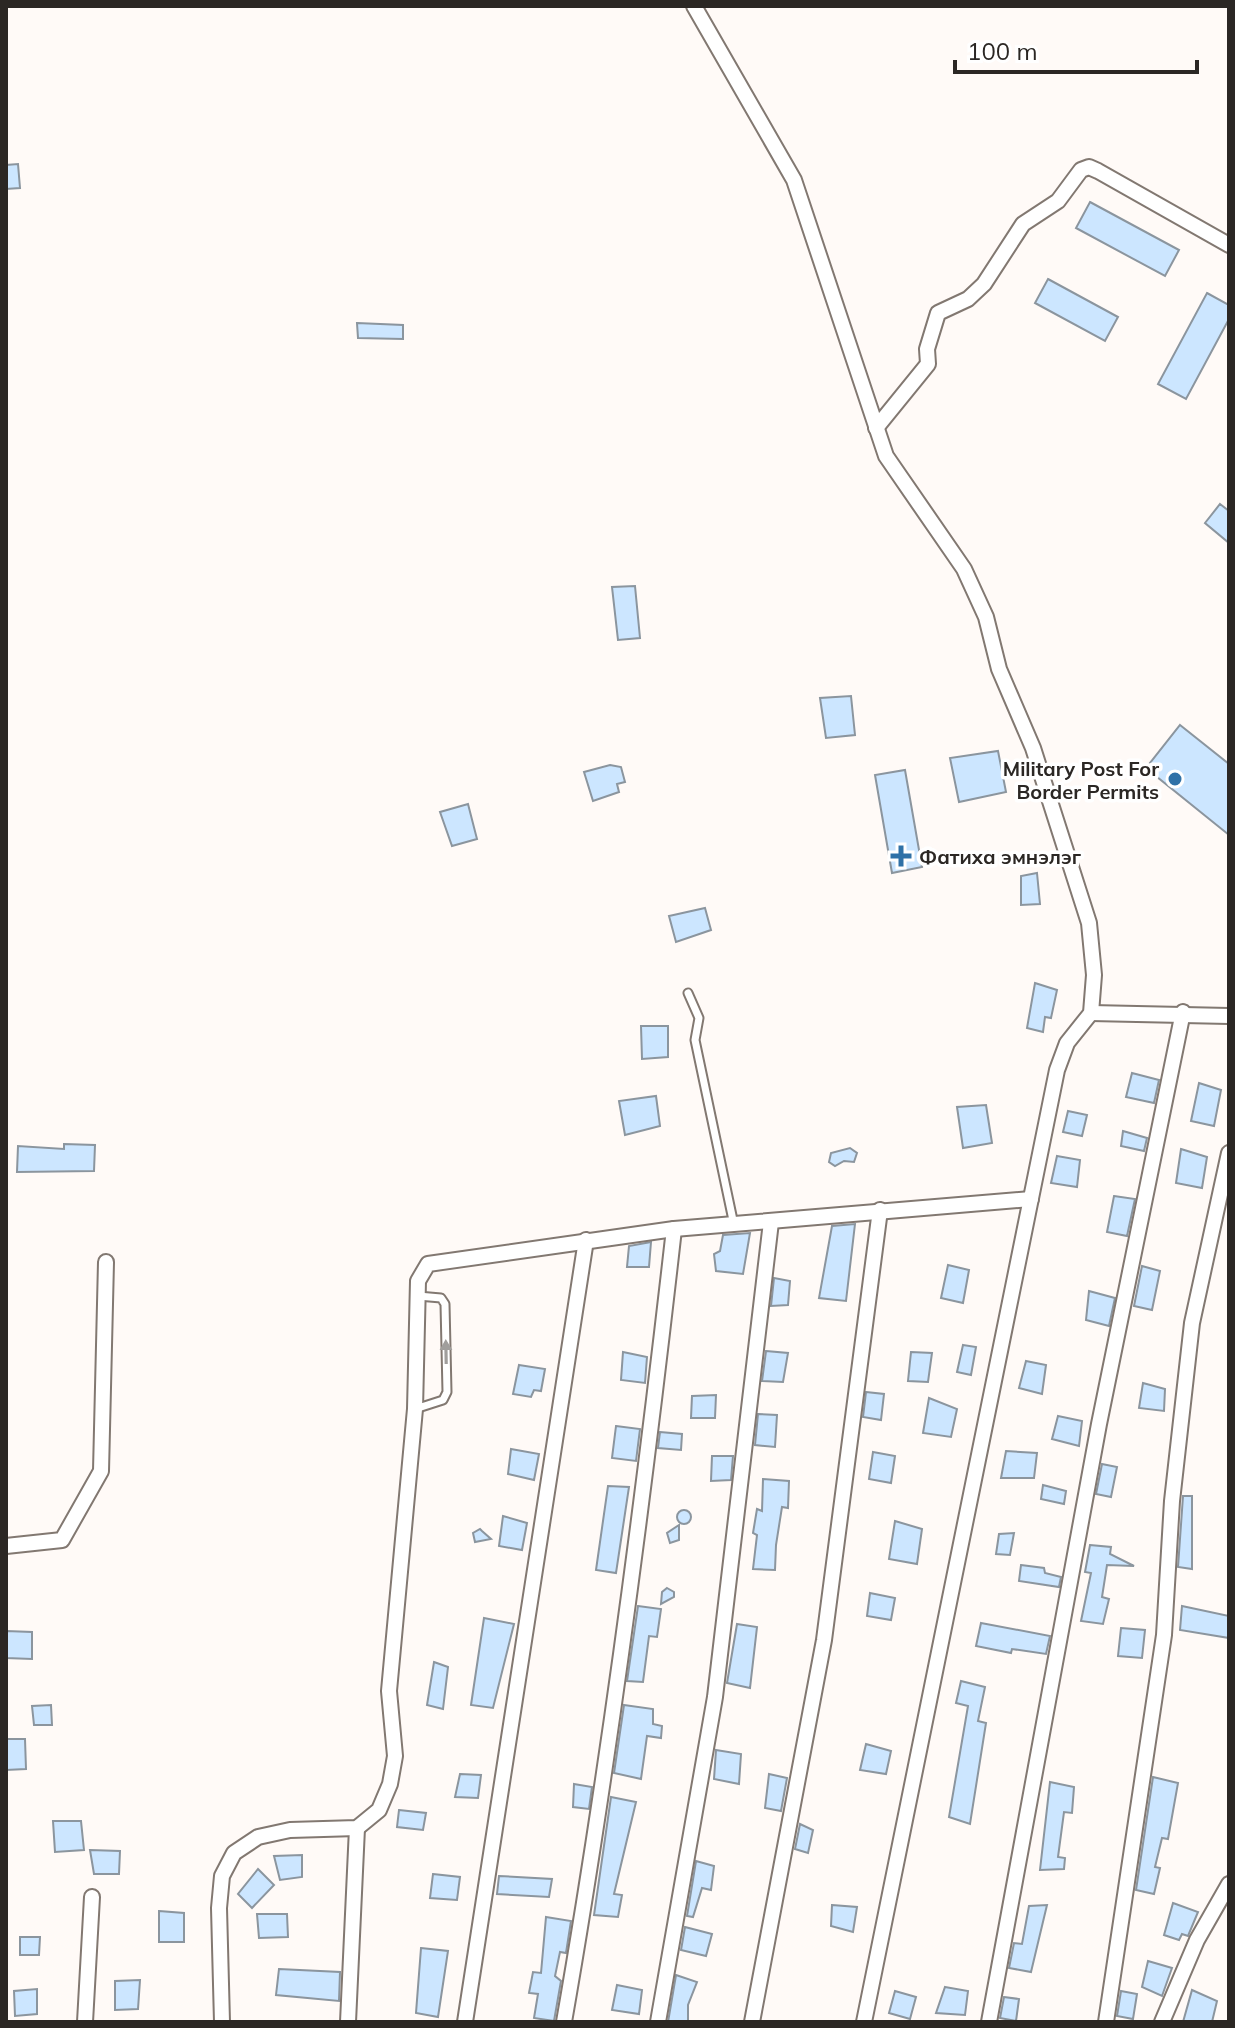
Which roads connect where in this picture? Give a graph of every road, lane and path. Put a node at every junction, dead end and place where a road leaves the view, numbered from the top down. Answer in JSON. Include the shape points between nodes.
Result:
{"nodes":[{"id":1,"x":694,"y":6,"type":"edge"},
{"id":2,"x":1229,"y":245,"type":"edge"},
{"id":3,"x":876,"y":428,"type":"junction"},
{"id":4,"x":688,"y":993,"type":"dead end"},
{"id":5,"x":1183,"y":1012,"type":"junction"},
{"id":6,"x":1091,"y":1013,"type":"junction"},
{"id":7,"x":1229,"y":1016,"type":"edge"},
{"id":8,"x":1229,"y":1153,"type":"edge"},
{"id":9,"x":1031,"y":1199,"type":"junction"},
{"id":10,"x":880,"y":1210,"type":"junction"},
{"id":11,"x":771,"y":1222,"type":"junction"},
{"id":12,"x":734,"y":1225,"type":"junction"},
{"id":13,"x":674,"y":1229,"type":"junction"},
{"id":14,"x":586,"y":1240,"type":"junction"},
{"id":15,"x":106,"y":1262,"type":"dead end"},
{"id":16,"x":418,"y":1296,"type":"junction"},
{"id":17,"x":415,"y":1409,"type":"junction"},
{"id":18,"x":6,"y":1546,"type":"edge"},
{"id":19,"x":357,"y":1828,"type":"junction"},
{"id":20,"x":1229,"y":1884,"type":"edge"},
{"id":21,"x":92,"y":1897,"type":"dead end"},
{"id":22,"x":85,"y":2022,"type":"edge"},
{"id":23,"x":222,"y":2022,"type":"edge"},
{"id":24,"x":348,"y":2022,"type":"edge"},
{"id":25,"x":465,"y":2022,"type":"edge"},
{"id":26,"x":564,"y":2022,"type":"edge"},
{"id":27,"x":658,"y":2022,"type":"edge"},
{"id":28,"x":752,"y":2022,"type":"edge"},
{"id":29,"x":864,"y":2022,"type":"edge"},
{"id":30,"x":989,"y":2022,"type":"edge"},
{"id":31,"x":1106,"y":2022,"type":"edge"},
{"id":32,"x":1162,"y":2022,"type":"edge"}],
"edges":[{"from":1,"to":3,"type":"street","via":[[794,180]]},
{"from":2,"to":3,"type":"street","via":[[1098,171],[1081,170],[1058,201],[1023,224],[984,284],[968,299],[938,313],[928,364]]},
{"from":3,"to":6,"type":"street","via":[[886,456],[964,569],[986,617],[999,669],[1033,748],[1089,923]]},
{"from":4,"to":12,"type":"lane","via":[[699,1018],[695,1040]]},
{"from":5,"to":6,"type":"street"},
{"from":5,"to":7,"type":"street"},
{"from":5,"to":30,"type":"street","via":[[1099,1424]]},
{"from":6,"to":9,"type":"street","via":[[1067,1043],[1057,1070]]},
{"from":8,"to":31,"type":"street","via":[[1192,1323],[1172,1501],[1164,1635]]},
{"from":9,"to":10,"type":"street"},
{"from":9,"to":29,"type":"street"},
{"from":10,"to":11,"type":"street"},
{"from":10,"to":28,"type":"street","via":[[824,1640]]},
{"from":11,"to":12,"type":"street"},
{"from":11,"to":27,"type":"street","via":[[715,1697]]},
{"from":12,"to":13,"type":"street"},
{"from":13,"to":14,"type":"street"},
{"from":13,"to":26,"type":"street","via":[[604,1784]]},
{"from":14,"to":16,"type":"street","via":[[428,1264],[418,1281]]},
{"from":14,"to":25,"type":"street"},
{"from":15,"to":18,"type":"street","via":[[101,1471],[62,1540]]},
{"from":16,"to":17,"type":"street"},
{"from":17,"to":16,"type":"lane","one_way":true,"via":[[443,1400],[447,1392],[445,1304],[441,1298]]},
{"from":17,"to":19,"type":"street","via":[[389,1691],[395,1756],[379,1810]]},
{"from":19,"to":23,"type":"street","via":[[290,1830],[258,1837],[234,1853],[222,1876],[219,1908]]},
{"from":19,"to":24,"type":"street"},
{"from":20,"to":32,"type":"street","via":[[1197,1940]]},
{"from":21,"to":22,"type":"street"}]}
